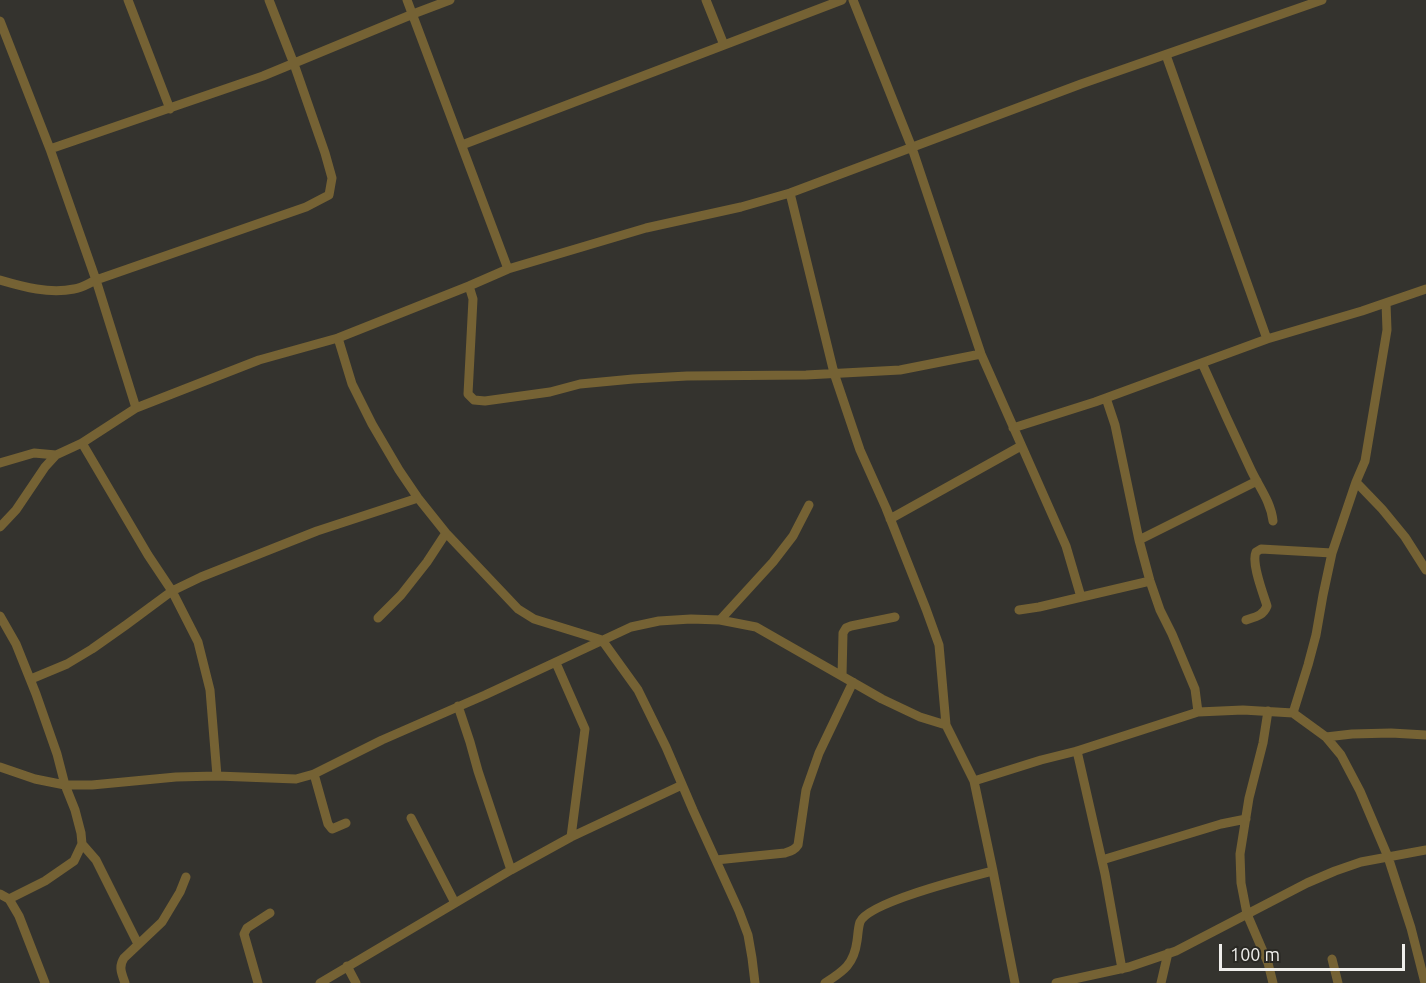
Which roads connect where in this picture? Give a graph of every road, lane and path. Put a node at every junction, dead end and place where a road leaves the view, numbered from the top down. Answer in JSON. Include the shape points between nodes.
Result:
{"nodes":[{"id":1,"x":128,"y":0,"type":"edge"},
{"id":2,"x":269,"y":0,"type":"edge"},
{"id":3,"x":407,"y":0,"type":"edge"},
{"id":4,"x":450,"y":0,"type":"edge"},
{"id":5,"x":706,"y":0,"type":"edge"},
{"id":6,"x":842,"y":0,"type":"edge"},
{"id":7,"x":853,"y":0,"type":"edge"},
{"id":8,"x":1290,"y":0,"type":"edge"},
{"id":9,"x":1322,"y":0,"type":"edge"},
{"id":10,"x":1293,"y":10,"type":"junction"},
{"id":11,"x":413,"y":14,"type":"junction"},
{"id":12,"x":1,"y":28,"type":"edge"},
{"id":13,"x":724,"y":45,"type":"junction"},
{"id":14,"x":1166,"y":55,"type":"junction"},
{"id":15,"x":294,"y":64,"type":"junction"},
{"id":16,"x":170,"y":109,"type":"junction"},
{"id":17,"x":462,"y":145,"type":"junction"},
{"id":18,"x":912,"y":148,"type":"junction"},
{"id":19,"x":50,"y":149,"type":"junction"},
{"id":20,"x":790,"y":193,"type":"junction"},
{"id":21,"x":508,"y":269,"type":"junction"},
{"id":22,"x":0,"y":280,"type":"edge"},
{"id":23,"x":96,"y":280,"type":"junction"},
{"id":24,"x":469,"y":286,"type":"junction"},
{"id":25,"x":1426,"y":289,"type":"edge"},
{"id":26,"x":1386,"y":303,"type":"junction"},
{"id":27,"x":338,"y":338,"type":"junction"},
{"id":28,"x":1267,"y":339,"type":"junction"},
{"id":29,"x":981,"y":354,"type":"junction"},
{"id":30,"x":1202,"y":363,"type":"junction"},
{"id":31,"x":834,"y":374,"type":"junction"},
{"id":32,"x":1106,"y":398,"type":"junction"},
{"id":33,"x":136,"y":408,"type":"junction"},
{"id":34,"x":1013,"y":428,"type":"junction"},
{"id":35,"x":82,"y":443,"type":"junction"},
{"id":36,"x":1021,"y":446,"type":"junction"},
{"id":37,"x":56,"y":455,"type":"junction"},
{"id":38,"x":0,"y":463,"type":"edge"},
{"id":39,"x":1257,"y":481,"type":"junction"},
{"id":40,"x":1356,"y":482,"type":"junction"},
{"id":41,"x":418,"y":498,"type":"junction"},
{"id":42,"x":809,"y":505,"type":"dead end"},
{"id":43,"x":890,"y":519,"type":"junction"},
{"id":44,"x":1273,"y":521,"type":"dead end"},
{"id":45,"x":0,"y":526,"type":"edge"},
{"id":46,"x":446,"y":533,"type":"junction"},
{"id":47,"x":1139,"y":540,"type":"junction"},
{"id":48,"x":1332,"y":554,"type":"junction"},
{"id":49,"x":1426,"y":569,"type":"edge"},
{"id":50,"x":1150,"y":581,"type":"junction"},
{"id":51,"x":172,"y":591,"type":"junction"},
{"id":52,"x":1081,"y":597,"type":"junction"},
{"id":53,"x":1019,"y":610,"type":"dead end"},
{"id":54,"x":0,"y":616,"type":"edge"},
{"id":55,"x":895,"y":617,"type":"dead end"},
{"id":56,"x":378,"y":618,"type":"dead end"},
{"id":57,"x":720,"y":620,"type":"junction"},
{"id":58,"x":1246,"y":620,"type":"dead end"},
{"id":59,"x":602,"y":640,"type":"junction"},
{"id":60,"x":556,"y":663,"type":"junction"},
{"id":61,"x":842,"y":676,"type":"junction"},
{"id":62,"x":31,"y":679,"type":"junction"},
{"id":63,"x":853,"y":682,"type":"junction"},
{"id":64,"x":458,"y":706,"type":"junction"},
{"id":65,"x":1268,"y":711,"type":"junction"},
{"id":66,"x":1198,"y":712,"type":"junction"},
{"id":67,"x":1293,"y":713,"type":"junction"},
{"id":68,"x":946,"y":725,"type":"junction"},
{"id":69,"x":1426,"y":735,"type":"edge"},
{"id":70,"x":1326,"y":737,"type":"junction"},
{"id":71,"x":1077,"y":751,"type":"junction"},
{"id":72,"x":0,"y":767,"type":"edge"},
{"id":73,"x":314,"y":774,"type":"junction"},
{"id":74,"x":217,"y":776,"type":"junction"},
{"id":75,"x":974,"y":781,"type":"junction"},
{"id":76,"x":65,"y":785,"type":"junction"},
{"id":77,"x":682,"y":785,"type":"junction"},
{"id":78,"x":411,"y":818,"type":"dead end"},
{"id":79,"x":1246,"y":819,"type":"junction"},
{"id":80,"x":346,"y":824,"type":"dead end"},
{"id":81,"x":571,"y":837,"type":"junction"},
{"id":82,"x":82,"y":844,"type":"junction"},
{"id":83,"x":1426,"y":850,"type":"edge"},
{"id":84,"x":1388,"y":857,"type":"junction"},
{"id":85,"x":716,"y":860,"type":"junction"},
{"id":86,"x":1102,"y":860,"type":"junction"},
{"id":87,"x":511,"y":870,"type":"junction"},
{"id":88,"x":993,"y":871,"type":"junction"},
{"id":89,"x":186,"y":877,"type":"dead end"},
{"id":90,"x":4,"y":897,"type":"edge"},
{"id":91,"x":455,"y":903,"type":"junction"},
{"id":92,"x":270,"y":914,"type":"dead end"},
{"id":93,"x":1247,"y":914,"type":"junction"},
{"id":94,"x":138,"y":944,"type":"junction"},
{"id":95,"x":1168,"y":953,"type":"junction"},
{"id":96,"x":1332,"y":959,"type":"dead end"},
{"id":97,"x":348,"y":966,"type":"junction"},
{"id":98,"x":1122,"y":969,"type":"junction"},
{"id":99,"x":45,"y":983,"type":"edge"},
{"id":100,"x":125,"y":983,"type":"edge"},
{"id":101,"x":258,"y":983,"type":"edge"},
{"id":102,"x":320,"y":983,"type":"edge"},
{"id":103,"x":356,"y":983,"type":"edge"},
{"id":104,"x":755,"y":983,"type":"edge"},
{"id":105,"x":825,"y":983,"type":"edge"},
{"id":106,"x":1015,"y":983,"type":"edge"},
{"id":107,"x":1056,"y":983,"type":"edge"},
{"id":108,"x":1161,"y":983,"type":"edge"},
{"id":109,"x":1273,"y":983,"type":"edge"},
{"id":110,"x":1338,"y":983,"type":"edge"},
{"id":111,"x":1425,"y":983,"type":"edge"}],
"edges":[{"from":1,"to":16,"type":"street"},
{"from":2,"to":15,"type":"street"},
{"from":3,"to":11,"type":"street"},
{"from":4,"to":11,"type":"street"},
{"from":5,"to":13,"type":"street"},
{"from":6,"to":13,"type":"street"},
{"from":7,"to":18,"type":"street"},
{"from":8,"to":10,"type":"street"},
{"from":9,"to":10,"type":"street"},
{"from":10,"to":14,"type":"street"},
{"from":11,"to":15,"type":"street"},
{"from":11,"to":17,"type":"street"},
{"from":12,"to":19,"type":"street"},
{"from":13,"to":17,"type":"street"},
{"from":14,"to":18,"type":"street"},
{"from":14,"to":28,"type":"street"},
{"from":15,"to":16,"type":"street"},
{"from":15,"to":23,"type":"street","via":[[332,178],[329,195],[306,207]]},
{"from":16,"to":19,"type":"street"},
{"from":17,"to":21,"type":"street"},
{"from":18,"to":20,"type":"street"},
{"from":18,"to":29,"type":"street"},
{"from":19,"to":23,"type":"street"},
{"from":20,"to":21,"type":"street","via":[[646,228]]},
{"from":20,"to":31,"type":"street"},
{"from":21,"to":24,"type":"street"},
{"from":22,"to":23,"type":"street","via":[[50,291],[75,289]]},
{"from":23,"to":33,"type":"street"},
{"from":24,"to":27,"type":"street"},
{"from":24,"to":31,"type":"street","via":[[473,309],[468,394],[474,400],[633,379]]},
{"from":25,"to":26,"type":"street"},
{"from":26,"to":28,"type":"street"},
{"from":26,"to":40,"type":"street","via":[[1387,330],[1365,461]]},
{"from":27,"to":33,"type":"street","via":[[259,360]]},
{"from":27,"to":41,"type":"street","via":[[352,384],[372,424]]},
{"from":28,"to":30,"type":"street"},
{"from":29,"to":31,"type":"street","via":[[900,370]]},
{"from":29,"to":34,"type":"street"},
{"from":30,"to":32,"type":"street"},
{"from":30,"to":39,"type":"street"},
{"from":31,"to":43,"type":"street","via":[[860,450]]},
{"from":32,"to":34,"type":"street"},
{"from":32,"to":47,"type":"street"},
{"from":33,"to":35,"type":"street"},
{"from":34,"to":36,"type":"street"},
{"from":35,"to":37,"type":"street"},
{"from":35,"to":51,"type":"street"},
{"from":36,"to":43,"type":"street"},
{"from":36,"to":52,"type":"street","via":[[1065,546]]},
{"from":37,"to":38,"type":"street","via":[[34,453]]},
{"from":37,"to":45,"type":"street"},
{"from":39,"to":44,"type":"street","via":[[1272,509]]},
{"from":39,"to":47,"type":"street"},
{"from":40,"to":48,"type":"street"},
{"from":40,"to":49,"type":"street","via":[[1405,537]]},
{"from":41,"to":46,"type":"street"},
{"from":41,"to":51,"type":"street","via":[[317,531]]},
{"from":42,"to":57,"type":"street","via":[[774,562]]},
{"from":43,"to":68,"type":"street","via":[[939,645]]},
{"from":46,"to":56,"type":"street","via":[[401,595]]},
{"from":46,"to":59,"type":"street","via":[[518,609],[534,619]]},
{"from":47,"to":50,"type":"street"},
{"from":48,"to":58,"type":"street","via":[[1261,549],[1256,552],[1255,564],[1267,606],[1259,616]]},
{"from":48,"to":67,"type":"street","via":[[1316,634]]},
{"from":50,"to":52,"type":"street"},
{"from":50,"to":66,"type":"street","via":[[1195,689]]},
{"from":51,"to":62,"type":"street","via":[[92,649]]},
{"from":51,"to":74,"type":"street","via":[[198,642],[210,690]]},
{"from":52,"to":53,"type":"street"},
{"from":54,"to":62,"type":"street"},
{"from":55,"to":61,"type":"street","via":[[846,628]]},
{"from":57,"to":59,"type":"street","via":[[659,621],[631,627]]},
{"from":57,"to":61,"type":"street","via":[[756,627]]},
{"from":59,"to":60,"type":"street"},
{"from":59,"to":77,"type":"street","via":[[638,690]]},
{"from":60,"to":64,"type":"street"},
{"from":60,"to":81,"type":"street","via":[[585,729]]},
{"from":61,"to":63,"type":"street"},
{"from":62,"to":76,"type":"street"},
{"from":63,"to":68,"type":"street","via":[[920,717]]},
{"from":63,"to":85,"type":"street","via":[[806,790],[796,848],[785,853]]},
{"from":64,"to":73,"type":"street"},
{"from":64,"to":87,"type":"street"},
{"from":65,"to":66,"type":"street"},
{"from":65,"to":67,"type":"street"},
{"from":65,"to":79,"type":"street"},
{"from":66,"to":71,"type":"street"},
{"from":67,"to":70,"type":"street"},
{"from":68,"to":75,"type":"street"},
{"from":69,"to":70,"type":"street"},
{"from":70,"to":84,"type":"street","via":[[1341,755],[1360,791]]},
{"from":71,"to":75,"type":"street"},
{"from":71,"to":86,"type":"street"},
{"from":72,"to":76,"type":"street"},
{"from":73,"to":74,"type":"street","via":[[296,779]]},
{"from":73,"to":80,"type":"street","via":[[328,824],[332,829]]},
{"from":74,"to":76,"type":"street"},
{"from":75,"to":88,"type":"street"},
{"from":76,"to":82,"type":"street"},
{"from":77,"to":81,"type":"street"},
{"from":77,"to":85,"type":"street"},
{"from":78,"to":91,"type":"street"},
{"from":79,"to":86,"type":"street"},
{"from":79,"to":93,"type":"street","via":[[1240,854]]},
{"from":81,"to":87,"type":"street"},
{"from":82,"to":90,"type":"street","via":[[74,861],[45,881]]},
{"from":82,"to":94,"type":"street","via":[[96,860]]},
{"from":83,"to":84,"type":"street"},
{"from":84,"to":93,"type":"street","via":[[1335,871]]},
{"from":84,"to":111,"type":"street","via":[[1412,928]]},
{"from":85,"to":104,"type":"street","via":[[747,935]]},
{"from":86,"to":98,"type":"street"},
{"from":87,"to":91,"type":"street"},
{"from":88,"to":105,"type":"street","via":[[940,885],[865,916],[848,966]]},
{"from":88,"to":106,"type":"street"},
{"from":89,"to":94,"type":"street","via":[[162,922]]},
{"from":90,"to":99,"type":"street","via":[[19,916]]},
{"from":91,"to":97,"type":"street"},
{"from":92,"to":101,"type":"street","via":[[244,934]]},
{"from":93,"to":95,"type":"street"},
{"from":93,"to":109,"type":"street"},
{"from":94,"to":100,"type":"street","via":[[120,963]]},
{"from":95,"to":98,"type":"street"},
{"from":95,"to":108,"type":"street"},
{"from":96,"to":110,"type":"street"},
{"from":97,"to":102,"type":"street"},
{"from":97,"to":103,"type":"street"},
{"from":98,"to":107,"type":"street"}]}
